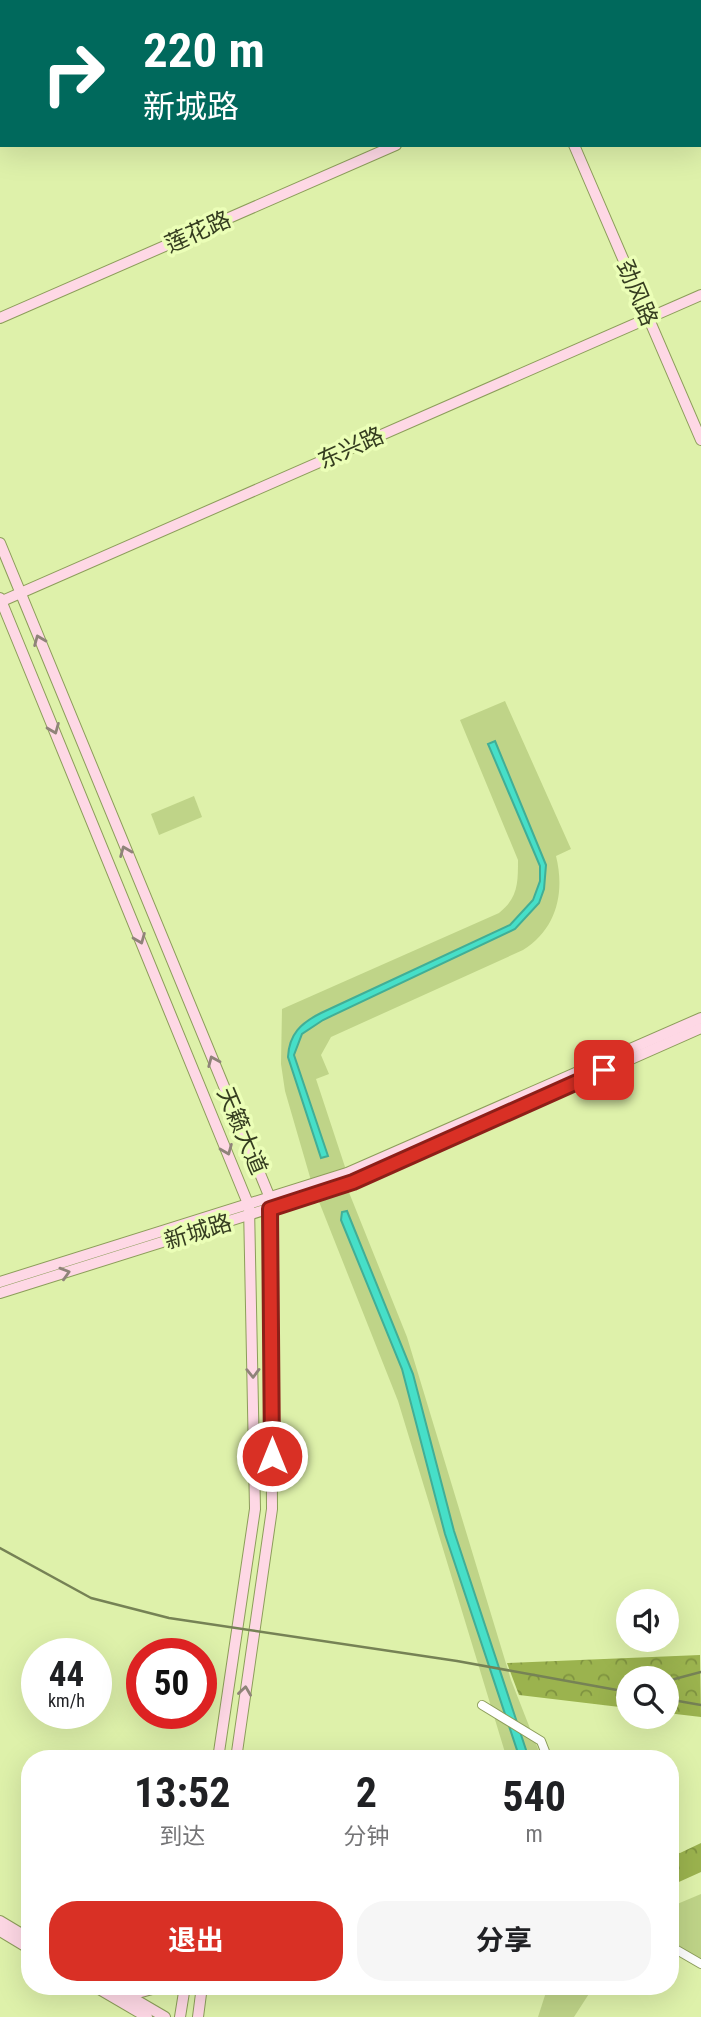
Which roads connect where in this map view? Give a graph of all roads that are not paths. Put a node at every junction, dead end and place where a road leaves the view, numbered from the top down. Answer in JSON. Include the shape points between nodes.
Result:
{"nodes":[{"id":1,"x":391,"y":147,"type":"edge"},
{"id":2,"x":575,"y":147,"type":"edge"},
{"id":3,"x":583,"y":147,"type":"edge"},
{"id":4,"x":701,"y":295,"type":"edge"},
{"id":5,"x":650,"y":317,"type":"junction"},
{"id":6,"x":0,"y":318,"type":"edge"},
{"id":7,"x":701,"y":422,"type":"edge"},
{"id":8,"x":701,"y":440,"type":"edge"},
{"id":9,"x":0,"y":543,"type":"edge"},
{"id":10,"x":21,"y":594,"type":"junction"},
{"id":11,"x":0,"y":600,"type":"edge"},
{"id":12,"x":701,"y":1018,"type":"edge"},
{"id":13,"x":701,"y":1028,"type":"edge"},
{"id":14,"x":270,"y":1203,"type":"junction"},
{"id":15,"x":250,"y":1211,"type":"junction"},
{"id":16,"x":0,"y":1282,"type":"edge"},
{"id":17,"x":0,"y":1293,"type":"edge"},
{"id":18,"x":482,"y":1704,"type":"dead end"},
{"id":19,"x":219,"y":1750,"type":"edge"},
{"id":20,"x":237,"y":1750,"type":"edge"},
{"id":21,"x":544,"y":1750,"type":"edge"},
{"id":22,"x":0,"y":1921,"type":"edge"},
{"id":23,"x":0,"y":1931,"type":"edge"},
{"id":24,"x":21,"y":1933,"type":"edge"},
{"id":25,"x":21,"y":1944,"type":"edge"},
{"id":26,"x":679,"y":1951,"type":"edge"},
{"id":27,"x":701,"y":1964,"type":"edge"},
{"id":28,"x":109,"y":1995,"type":"edge"},
{"id":29,"x":128,"y":1995,"type":"edge"},
{"id":30,"x":183,"y":1995,"type":"edge"},
{"id":31,"x":201,"y":1995,"type":"edge"},
{"id":32,"x":147,"y":2017,"type":"edge"},
{"id":33,"x":165,"y":2017,"type":"edge"},
{"id":34,"x":180,"y":2017,"type":"edge"},
{"id":35,"x":200,"y":2017,"type":"edge"}],
"edges":[{"from":1,"to":6,"type":"main road","name":"莲花路"},
{"from":2,"to":5,"type":"main road","name":"劲风路"},
{"from":3,"to":5,"type":"main road","name":"劲风路"},
{"from":4,"to":5,"type":"main road","name":"东兴路"},
{"from":5,"to":7,"type":"main road","name":"劲风路"},
{"from":5,"to":8,"type":"main road","name":"劲风路"},
{"from":5,"to":10,"type":"main road","name":"东兴路"},
{"from":9,"to":10,"type":"main road","name":"天籁大道"},
{"from":10,"to":11,"type":"main road","name":"东兴路"},
{"from":14,"to":10,"type":"main road","name":"天籁大道","one_way":true},
{"from":11,"to":15,"type":"main road","name":"天籁大道","one_way":true},
{"from":12,"to":14,"type":"main road","name":"新城路"},
{"from":13,"to":14,"type":"main road","name":"新城路","via":[[353,1182]]},
{"from":14,"to":15,"type":"main road","name":"新城路"},
{"from":20,"to":14,"type":"main road","name":"天籁大道","one_way":true,"via":[[272,1508]]},
{"from":15,"to":16,"type":"main road","name":"新城路"},
{"from":17,"to":15,"type":"main road","name":"新城路","one_way":true},
{"from":15,"to":19,"type":"main road","name":"天籁大道","one_way":true,"via":[[255,1508]]},
{"from":18,"to":21,"type":"street","via":[[541,1741]]},
{"from":22,"to":24,"type":"main road"},
{"from":23,"to":25,"type":"main road"},
{"from":26,"to":27,"type":"street"},
{"from":28,"to":32,"type":"main road"},
{"from":29,"to":33,"type":"main road"},
{"from":30,"to":34,"type":"main road"},
{"from":31,"to":35,"type":"main road"}]}
